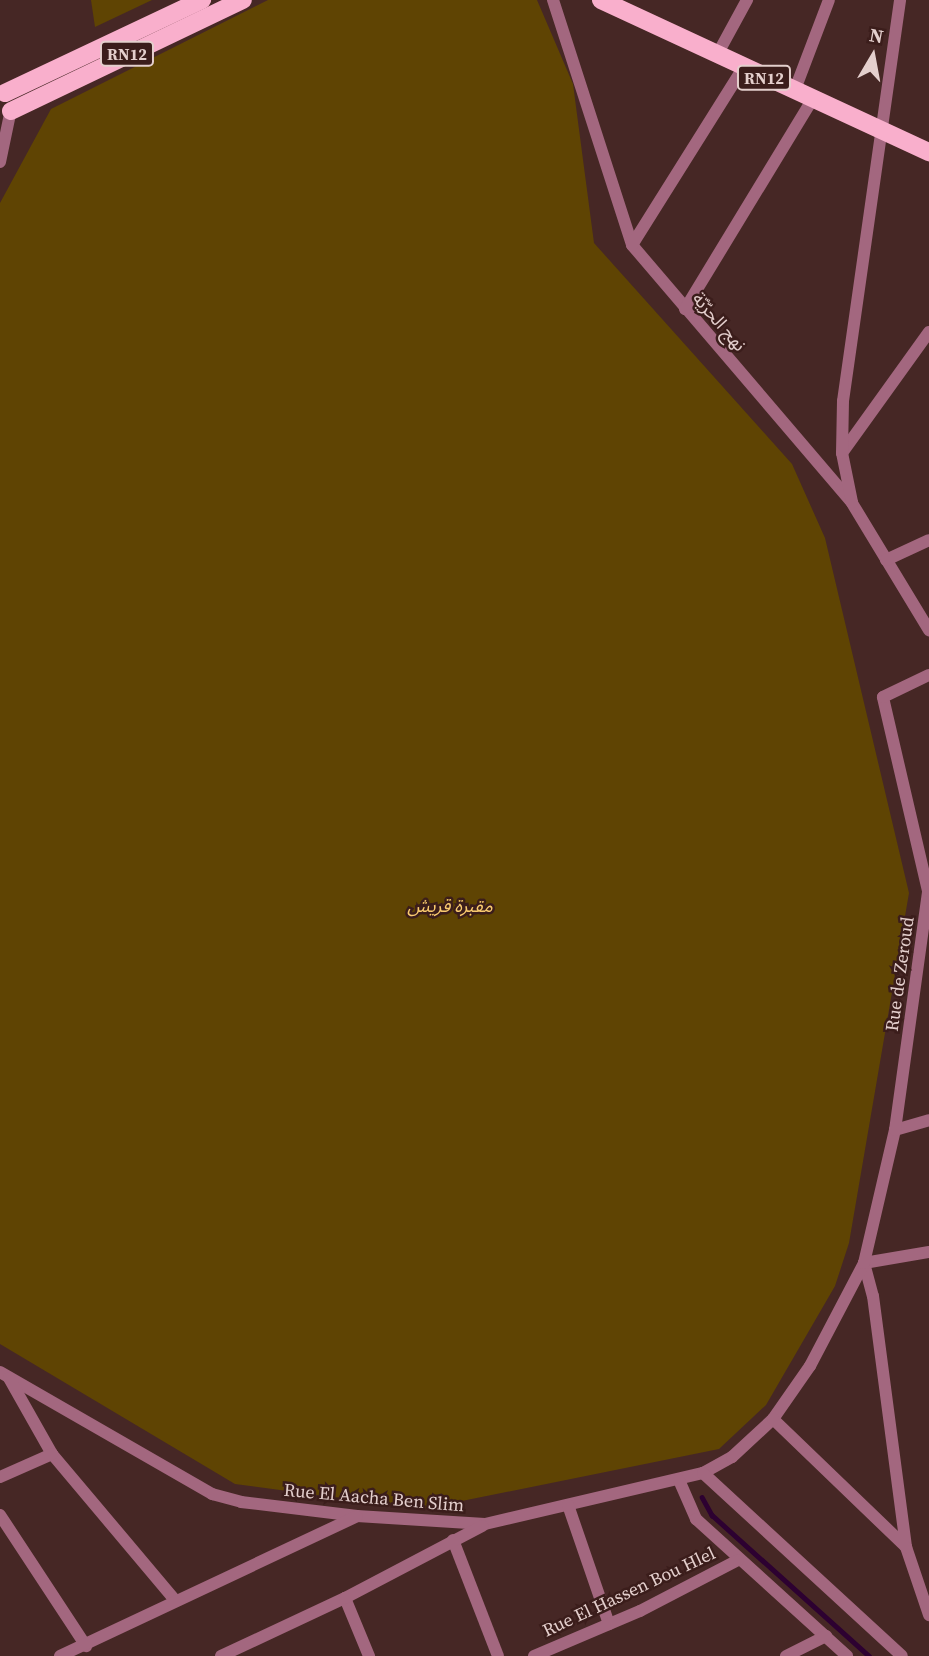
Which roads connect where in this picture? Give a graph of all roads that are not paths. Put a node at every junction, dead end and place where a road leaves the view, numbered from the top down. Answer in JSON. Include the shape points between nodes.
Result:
{"nodes":[{"id":1,"x":202,"y":0,"type":"edge"},
{"id":2,"x":243,"y":0,"type":"edge"},
{"id":3,"x":553,"y":0,"type":"edge"},
{"id":4,"x":601,"y":0,"type":"edge"},
{"id":5,"x":747,"y":0,"type":"edge"},
{"id":6,"x":829,"y":0,"type":"edge"},
{"id":7,"x":900,"y":0,"type":"edge"},
{"id":8,"x":717,"y":55,"type":"junction"},
{"id":9,"x":743,"y":68,"type":"junction"},
{"id":10,"x":3,"y":92,"type":"edge"},
{"id":11,"x":794,"y":92,"type":"junction"},
{"id":12,"x":812,"y":100,"type":"junction"},
{"id":13,"x":7,"y":117,"type":"edge"},
{"id":14,"x":880,"y":130,"type":"junction"},
{"id":15,"x":929,"y":152,"type":"edge"},
{"id":16,"x":0,"y":162,"type":"edge"},
{"id":17,"x":632,"y":244,"type":"junction"},
{"id":18,"x":684,"y":309,"type":"junction"},
{"id":19,"x":929,"y":332,"type":"edge"},
{"id":20,"x":842,"y":453,"type":"junction"},
{"id":21,"x":852,"y":503,"type":"junction"},
{"id":22,"x":929,"y":540,"type":"edge"},
{"id":23,"x":886,"y":559,"type":"junction"},
{"id":24,"x":929,"y":630,"type":"edge"},
{"id":25,"x":929,"y":675,"type":"edge"},
{"id":26,"x":928,"y":878,"type":"edge"},
{"id":27,"x":929,"y":1120,"type":"edge"},
{"id":28,"x":895,"y":1129,"type":"junction"},
{"id":29,"x":929,"y":1252,"type":"edge"},
{"id":30,"x":863,"y":1264,"type":"junction"},
{"id":31,"x":5,"y":1375,"type":"edge"},
{"id":32,"x":774,"y":1419,"type":"junction"},
{"id":33,"x":52,"y":1454,"type":"junction"},
{"id":34,"x":703,"y":1473,"type":"junction"},
{"id":35,"x":0,"y":1477,"type":"edge"},
{"id":36,"x":679,"y":1480,"type":"junction"},
{"id":37,"x":568,"y":1505,"type":"junction"},
{"id":38,"x":0,"y":1515,"type":"edge"},
{"id":39,"x":357,"y":1516,"type":"junction"},
{"id":40,"x":485,"y":1524,"type":"junction"},
{"id":41,"x":453,"y":1540,"type":"junction"},
{"id":42,"x":906,"y":1547,"type":"junction"},
{"id":43,"x":738,"y":1559,"type":"junction"},
{"id":44,"x":345,"y":1598,"type":"junction"},
{"id":45,"x":174,"y":1600,"type":"junction"},
{"id":46,"x":929,"y":1615,"type":"edge"},
{"id":47,"x":609,"y":1624,"type":"junction"},
{"id":48,"x":826,"y":1636,"type":"junction"},
{"id":49,"x":86,"y":1646,"type":"junction"},
{"id":50,"x":60,"y":1656,"type":"edge"},
{"id":51,"x":221,"y":1656,"type":"edge"},
{"id":52,"x":369,"y":1656,"type":"edge"},
{"id":53,"x":498,"y":1656,"type":"edge"},
{"id":54,"x":534,"y":1656,"type":"edge"},
{"id":55,"x":786,"y":1656,"type":"edge"},
{"id":56,"x":847,"y":1656,"type":"edge"},
{"id":57,"x":902,"y":1656,"type":"edge"}],
"edges":[{"from":1,"to":10,"type":"main road","number":"RN12"},
{"from":2,"to":13,"type":"main road","number":"RN12"},
{"from":3,"to":17,"type":"street","name":"نهج الحرّيّة"},
{"from":4,"to":8,"type":"main road","number":"RN12"},
{"from":5,"to":8,"type":"street"},
{"from":6,"to":11,"type":"street"},
{"from":7,"to":14,"type":"street"},
{"from":8,"to":9,"type":"main road","number":"RN12"},
{"from":9,"to":11,"type":"main road","number":"RN12"},
{"from":9,"to":17,"type":"street"},
{"from":10,"to":13,"type":"main road","number":"RN12"},
{"from":11,"to":12,"type":"main road","number":"RN12"},
{"from":12,"to":14,"type":"main road","number":"RN12"},
{"from":12,"to":18,"type":"street"},
{"from":13,"to":16,"type":"street"},
{"from":14,"to":15,"type":"main road","number":"RN12"},
{"from":14,"to":20,"type":"street","via":[[850,338]]},
{"from":17,"to":18,"type":"street","name":"نهج الحرّيّة"},
{"from":18,"to":21,"type":"street","name":"نهج الحرّيّة"},
{"from":19,"to":20,"type":"street"},
{"from":20,"to":21,"type":"street"},
{"from":21,"to":23,"type":"street","name":"نهج الحرّيّة"},
{"from":22,"to":23,"type":"street"},
{"from":23,"to":24,"type":"street","name":"نهج الحرّيّة"},
{"from":25,"to":26,"type":"street","name":"Rue de Zeroud","via":[[883,697]]},
{"from":26,"to":28,"type":"street","name":"Rue de Zeroud"},
{"from":27,"to":28,"type":"street"},
{"from":28,"to":30,"type":"street","name":"Rue de Zeroud"},
{"from":29,"to":30,"type":"street"},
{"from":30,"to":32,"type":"street","name":"Rue El Aacha Ben Slim","via":[[810,1366]]},
{"from":30,"to":42,"type":"street","via":[[873,1296]]},
{"from":31,"to":33,"type":"street"},
{"from":31,"to":39,"type":"street","name":"Rue El Aacha Ben Slim","via":[[212,1494],[241,1502]]},
{"from":32,"to":34,"type":"street","name":"Rue El Aacha Ben Slim","via":[[732,1457]]},
{"from":32,"to":42,"type":"street"},
{"from":33,"to":35,"type":"street"},
{"from":33,"to":45,"type":"street"},
{"from":34,"to":36,"type":"street","name":"Rue El Aacha Ben Slim"},
{"from":34,"to":57,"type":"street"},
{"from":36,"to":37,"type":"street","name":"Rue El Aacha Ben Slim"},
{"from":36,"to":43,"type":"street","via":[[696,1519]]},
{"from":37,"to":40,"type":"street","name":"Rue El Aacha Ben Slim"},
{"from":37,"to":47,"type":"street"},
{"from":38,"to":49,"type":"street"},
{"from":39,"to":40,"type":"street","name":"Rue El Aacha Ben Slim"},
{"from":39,"to":45,"type":"street"},
{"from":40,"to":41,"type":"street"},
{"from":41,"to":44,"type":"street"},
{"from":41,"to":53,"type":"street"},
{"from":42,"to":46,"type":"street"},
{"from":43,"to":47,"type":"street","name":"Rue El Hassen Bou Hlel"},
{"from":43,"to":48,"type":"street"},
{"from":44,"to":51,"type":"street"},
{"from":44,"to":52,"type":"street"},
{"from":45,"to":49,"type":"street"},
{"from":47,"to":54,"type":"street","name":"Rue El Hassen Bou Hlel"},
{"from":48,"to":55,"type":"street"},
{"from":48,"to":56,"type":"street"},
{"from":49,"to":50,"type":"street"}]}
